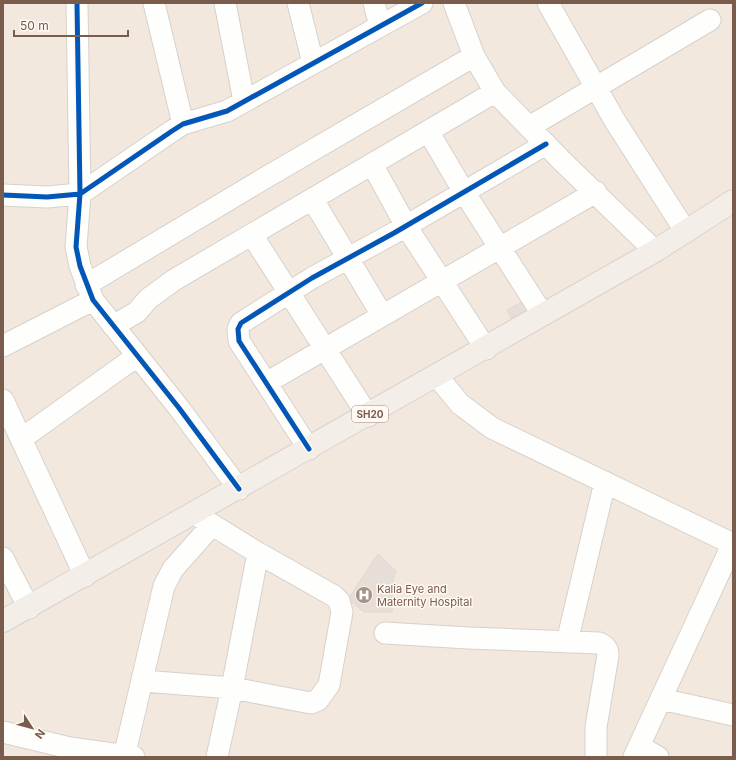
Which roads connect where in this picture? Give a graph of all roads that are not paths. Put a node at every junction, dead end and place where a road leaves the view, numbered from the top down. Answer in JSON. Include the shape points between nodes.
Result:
{"nodes":[{"id":1,"x":77,"y":3,"type":"edge"},
{"id":2,"x":154,"y":3,"type":"edge"},
{"id":3,"x":225,"y":3,"type":"edge"},
{"id":4,"x":298,"y":3,"type":"edge"},
{"id":5,"x":374,"y":3,"type":"edge"},
{"id":6,"x":422,"y":3,"type":"edge"},
{"id":7,"x":454,"y":3,"type":"edge"},
{"id":8,"x":548,"y":3,"type":"edge"},
{"id":9,"x":710,"y":20,"type":"dead end"},
{"id":10,"x":380,"y":26,"type":"junction"},
{"id":11,"x":474,"y":56,"type":"junction"},
{"id":12,"x":313,"y":63,"type":"junction"},
{"id":13,"x":596,"y":87,"type":"junction"},
{"id":14,"x":496,"y":92,"type":"junction"},
{"id":15,"x":244,"y":101,"type":"junction"},
{"id":16,"x":183,"y":124,"type":"junction"},
{"id":17,"x":529,"y":127,"type":"junction"},
{"id":18,"x":428,"y":131,"type":"junction"},
{"id":19,"x":546,"y":144,"type":"junction"},
{"id":20,"x":372,"y":164,"type":"junction"},
{"id":21,"x":464,"y":192,"type":"junction"},
{"id":22,"x":596,"y":192,"type":"junction"},
{"id":23,"x":80,"y":194,"type":"junction"},
{"id":24,"x":3,"y":195,"type":"edge"},
{"id":25,"x":313,"y":200,"type":"junction"},
{"id":26,"x":733,"y":201,"type":"edge"},
{"id":27,"x":406,"y":226,"type":"junction"},
{"id":28,"x":686,"y":232,"type":"junction"},
{"id":29,"x":252,"y":235,"type":"junction"},
{"id":30,"x":499,"y":248,"type":"junction"},
{"id":31,"x":656,"y":251,"type":"junction"},
{"id":32,"x":350,"y":259,"type":"junction"},
{"id":33,"x":441,"y":281,"type":"junction"},
{"id":34,"x":90,"y":292,"type":"junction"},
{"id":35,"x":288,"y":292,"type":"junction"},
{"id":36,"x":382,"y":315,"type":"junction"},
{"id":37,"x":543,"y":315,"type":"junction"},
{"id":38,"x":113,"y":326,"type":"junction"},
{"id":39,"x":3,"y":346,"type":"edge"},
{"id":40,"x":324,"y":348,"type":"junction"},
{"id":41,"x":486,"y":348,"type":"junction"},
{"id":42,"x":137,"y":356,"type":"junction"},
{"id":43,"x":437,"y":376,"type":"junction"},
{"id":44,"x":266,"y":382,"type":"junction"},
{"id":45,"x":3,"y":400,"type":"edge"},
{"id":46,"x":368,"y":416,"type":"junction"},
{"id":47,"x":22,"y":439,"type":"junction"},
{"id":48,"x":309,"y":449,"type":"junction"},
{"id":49,"x":605,"y":482,"type":"junction"},
{"id":50,"x":239,"y":489,"type":"junction"},
{"id":51,"x":203,"y":520,"type":"junction"},
{"id":52,"x":733,"y":543,"type":"edge"},
{"id":53,"x":258,"y":553,"type":"junction"},
{"id":54,"x":3,"y":558,"type":"edge"},
{"id":55,"x":86,"y":576,"type":"junction"},
{"id":56,"x":29,"y":608,"type":"junction"},
{"id":57,"x":3,"y":621,"type":"edge"},
{"id":58,"x":385,"y":634,"type":"dead end"},
{"id":59,"x":567,"y":642,"type":"junction"},
{"id":60,"x":143,"y":681,"type":"junction"},
{"id":61,"x":232,"y":688,"type":"junction"},
{"id":62,"x":661,"y":699,"type":"junction"},
{"id":63,"x":733,"y":715,"type":"edge"},
{"id":64,"x":3,"y":732,"type":"edge"},
{"id":65,"x":636,"y":752,"type":"edge"},
{"id":66,"x":127,"y":757,"type":"edge"},
{"id":67,"x":217,"y":757,"type":"edge"},
{"id":68,"x":596,"y":757,"type":"edge"},
{"id":69,"x":658,"y":757,"type":"edge"}],
"edges":[{"from":1,"to":23,"type":"street"},
{"from":2,"to":16,"type":"street"},
{"from":3,"to":15,"type":"street"},
{"from":4,"to":12,"type":"street"},
{"from":5,"to":10,"type":"street"},
{"from":6,"to":10,"type":"street"},
{"from":7,"to":11,"type":"street"},
{"from":8,"to":13,"type":"street"},
{"from":9,"to":13,"type":"street"},
{"from":10,"to":12,"type":"street"},
{"from":11,"to":14,"type":"street"},
{"from":11,"to":34,"type":"street","via":[[265,178]]},
{"from":12,"to":15,"type":"street"},
{"from":13,"to":17,"type":"street"},
{"from":13,"to":28,"type":"street"},
{"from":14,"to":17,"type":"street"},
{"from":14,"to":18,"type":"street"},
{"from":15,"to":16,"type":"street","via":[[219,115]]},
{"from":16,"to":23,"type":"street"},
{"from":17,"to":19,"type":"street"},
{"from":18,"to":20,"type":"street"},
{"from":18,"to":21,"type":"street"},
{"from":19,"to":21,"type":"street"},
{"from":19,"to":22,"type":"street"},
{"from":20,"to":25,"type":"street"},
{"from":20,"to":27,"type":"street"},
{"from":21,"to":27,"type":"street"},
{"from":21,"to":30,"type":"street"},
{"from":22,"to":30,"type":"street"},
{"from":22,"to":31,"type":"street"},
{"from":23,"to":24,"type":"street","via":[[47,197]]},
{"from":23,"to":34,"type":"street","via":[[77,258]]},
{"from":25,"to":29,"type":"street"},
{"from":25,"to":32,"type":"street"},
{"from":26,"to":28,"type":"main road","number":"SH20"},
{"from":27,"to":32,"type":"street"},
{"from":27,"to":33,"type":"street"},
{"from":28,"to":31,"type":"main road","number":"SH20"},
{"from":29,"to":35,"type":"street"},
{"from":29,"to":38,"type":"street","via":[[163,287],[137,312]]},
{"from":30,"to":33,"type":"street"},
{"from":30,"to":37,"type":"street"},
{"from":31,"to":37,"type":"main road","number":"SH20"},
{"from":32,"to":35,"type":"street"},
{"from":32,"to":36,"type":"street"},
{"from":33,"to":36,"type":"street"},
{"from":33,"to":41,"type":"street"},
{"from":34,"to":38,"type":"street"},
{"from":34,"to":39,"type":"street"},
{"from":35,"to":40,"type":"street"},
{"from":35,"to":44,"type":"street","via":[[241,323],[238,329],[239,341]]},
{"from":36,"to":40,"type":"street"},
{"from":37,"to":41,"type":"main road","number":"SH20"},
{"from":38,"to":42,"type":"street"},
{"from":40,"to":44,"type":"street"},
{"from":40,"to":46,"type":"street"},
{"from":41,"to":43,"type":"main road","number":"SH20"},
{"from":42,"to":47,"type":"street"},
{"from":42,"to":50,"type":"street"},
{"from":43,"to":46,"type":"main road","number":"SH20"},
{"from":43,"to":49,"type":"street","via":[[460,404],[492,428]]},
{"from":44,"to":48,"type":"street"},
{"from":45,"to":47,"type":"street"},
{"from":46,"to":48,"type":"main road","number":"SH20"},
{"from":47,"to":55,"type":"street"},
{"from":48,"to":50,"type":"main road","number":"SH20"},
{"from":49,"to":52,"type":"street"},
{"from":49,"to":59,"type":"street"},
{"from":50,"to":51,"type":"main road","number":"SH20"},
{"from":51,"to":53,"type":"street"},
{"from":51,"to":55,"type":"main road","number":"SH20"},
{"from":51,"to":60,"type":"street","via":[[164,586]]},
{"from":52,"to":62,"type":"street"},
{"from":53,"to":61,"type":"street"},
{"from":53,"to":61,"type":"street","via":[[339,601],[342,612],[329,685],[318,700],[311,703]]},
{"from":54,"to":56,"type":"street"},
{"from":55,"to":56,"type":"main road","number":"SH20"},
{"from":56,"to":57,"type":"main road","number":"SH20"},
{"from":58,"to":59,"type":"street"},
{"from":59,"to":68,"type":"street","via":[[599,642],[608,650],[596,727]]},
{"from":60,"to":61,"type":"street"},
{"from":60,"to":66,"type":"street"},
{"from":61,"to":67,"type":"street"},
{"from":62,"to":63,"type":"street"},
{"from":62,"to":65,"type":"street"},
{"from":64,"to":66,"type":"street","via":[[70,748]]},
{"from":65,"to":69,"type":"street"}]}
